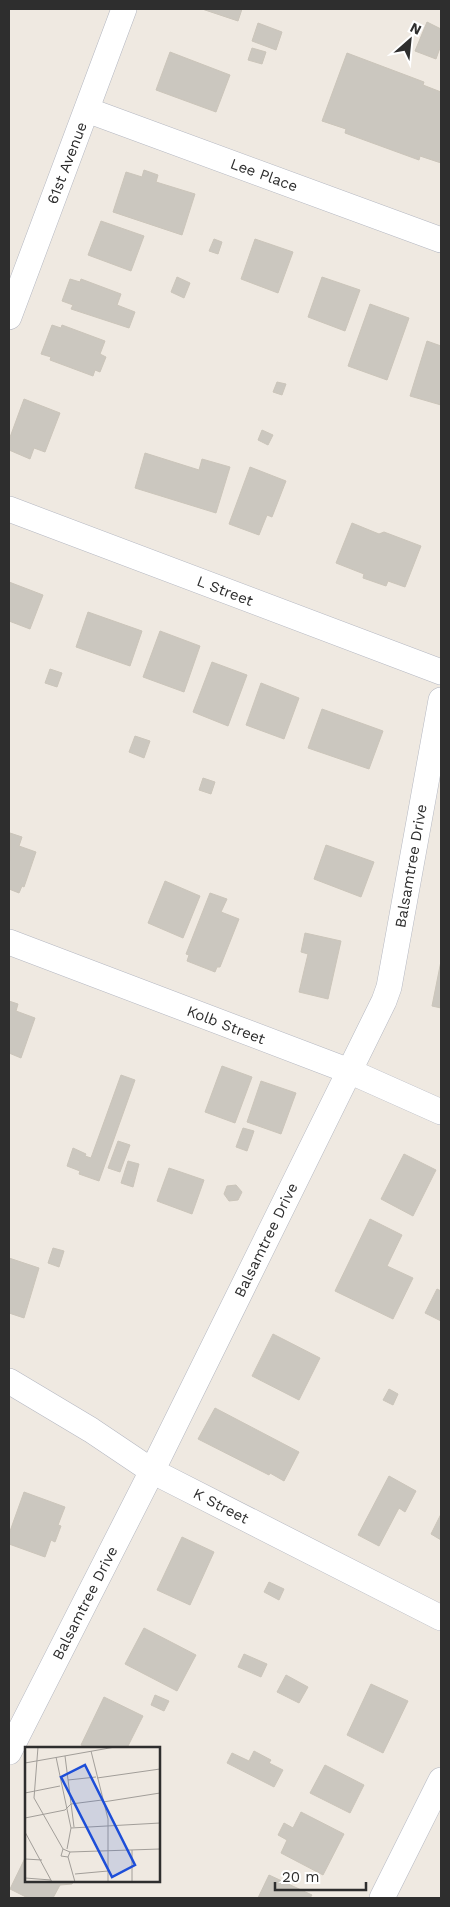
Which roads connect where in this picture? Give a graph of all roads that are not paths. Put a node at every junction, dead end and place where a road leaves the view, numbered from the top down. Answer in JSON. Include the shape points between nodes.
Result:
{"nodes":[{"id":1,"x":124,"y":9,"type":"edge"},
{"id":2,"x":87,"y":110,"type":"junction"},
{"id":3,"x":441,"y":240,"type":"edge"},
{"id":4,"x":9,"y":317,"type":"edge"},
{"id":5,"x":9,"y":509,"type":"edge"},
{"id":6,"x":441,"y":672,"type":"edge"},
{"id":7,"x":441,"y":700,"type":"edge"},
{"id":8,"x":9,"y":942,"type":"edge"},
{"id":9,"x":349,"y":1072,"type":"junction"},
{"id":10,"x":441,"y":1112,"type":"edge"},
{"id":11,"x":9,"y":1381,"type":"edge"},
{"id":12,"x":152,"y":1471,"type":"junction"},
{"id":13,"x":441,"y":1618,"type":"edge"},
{"id":14,"x":9,"y":1752,"type":"edge"},
{"id":15,"x":441,"y":1780,"type":"edge"},
{"id":16,"x":382,"y":1898,"type":"edge"}],
"edges":[{"from":1,"to":2,"type":"street","name":"61st Avenue"},
{"from":2,"to":3,"type":"street","name":"Lee Place"},
{"from":2,"to":4,"type":"street","name":"61st Avenue"},
{"from":5,"to":6,"type":"street","name":"L Street"},
{"from":7,"to":9,"type":"street","name":"Balsamtree Drive","via":[[388,987],[377,1017]]},
{"from":8,"to":9,"type":"street","name":"Kolb Street"},
{"from":9,"to":10,"type":"street","name":"Kolb Street"},
{"from":9,"to":12,"type":"street","name":"Balsamtree Drive"},
{"from":11,"to":12,"type":"street","name":"K Street"},
{"from":12,"to":13,"type":"street","name":"K Street"},
{"from":12,"to":14,"type":"street","name":"Balsamtree Drive"},
{"from":15,"to":16,"type":"street"}]}
